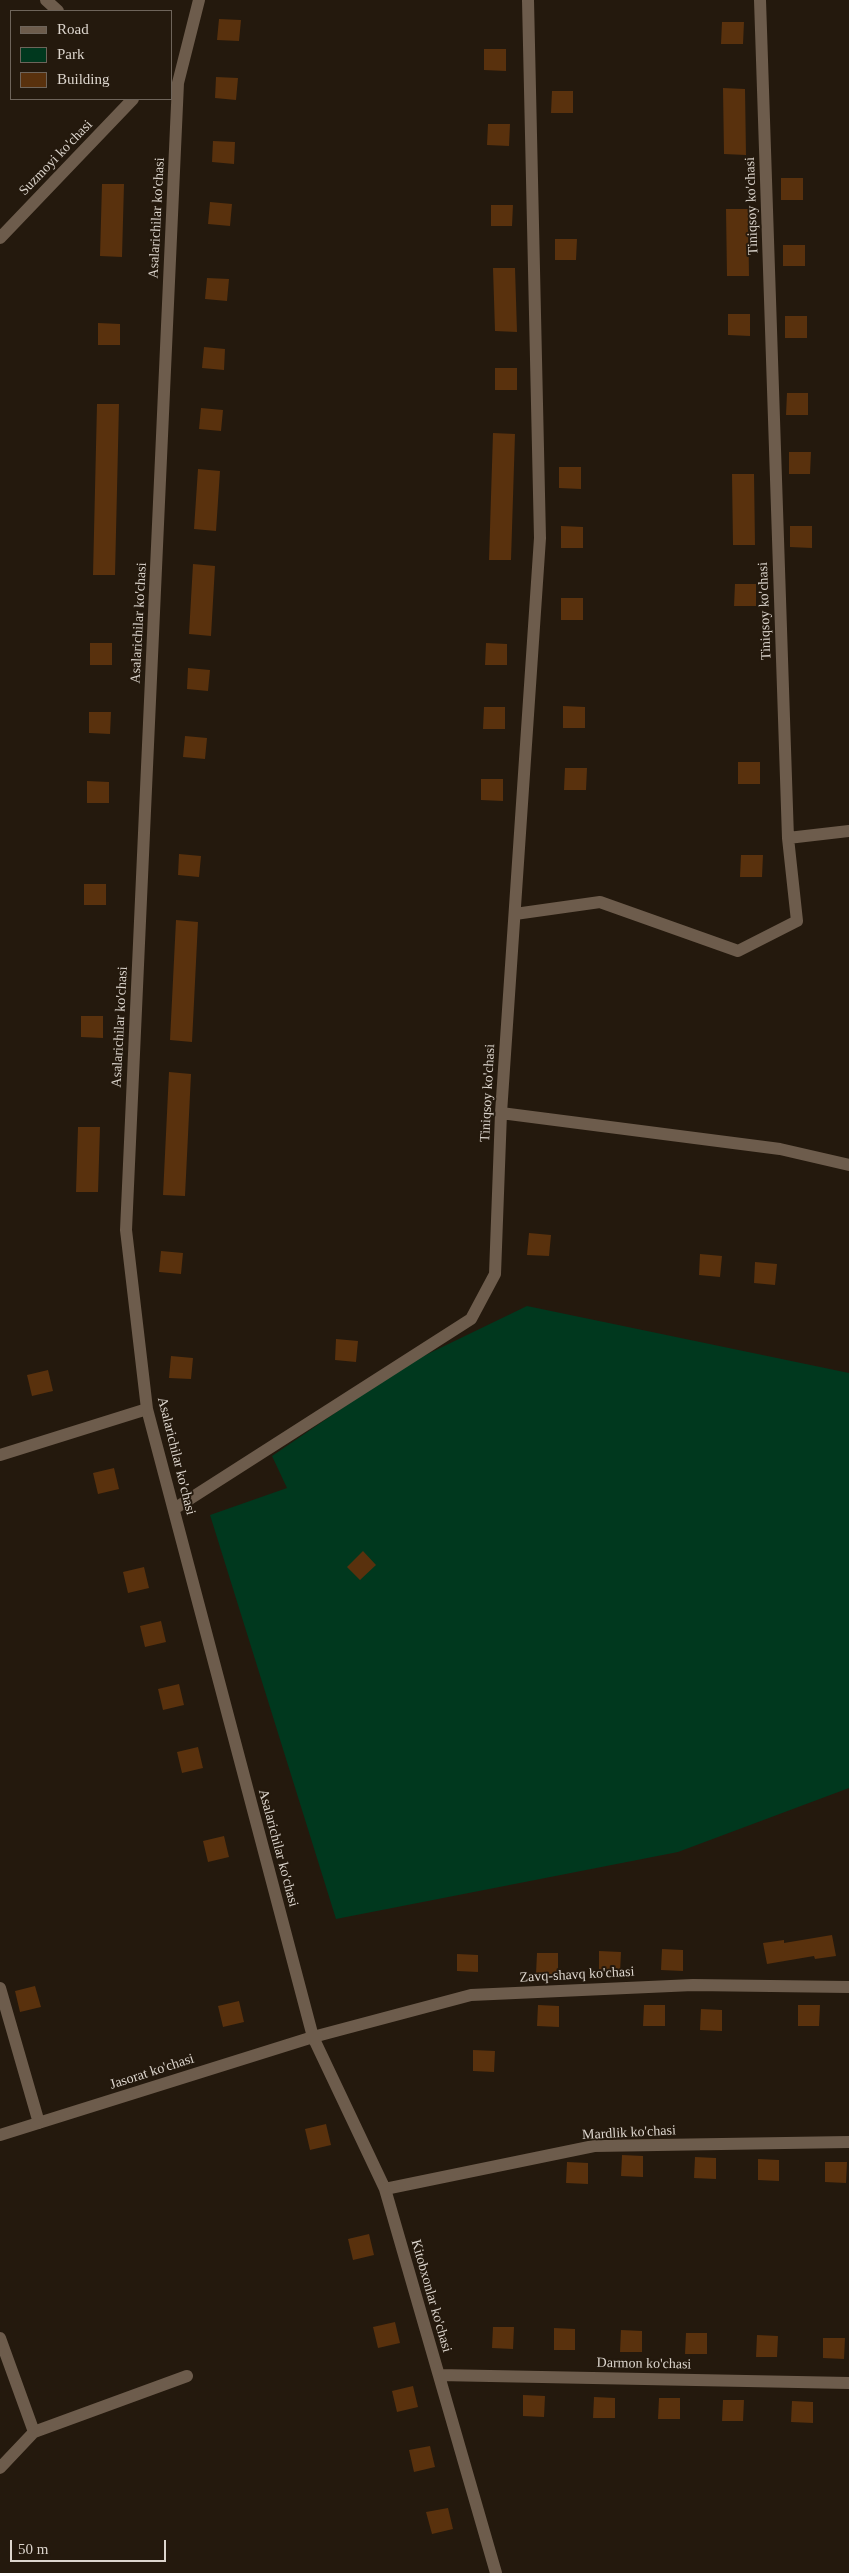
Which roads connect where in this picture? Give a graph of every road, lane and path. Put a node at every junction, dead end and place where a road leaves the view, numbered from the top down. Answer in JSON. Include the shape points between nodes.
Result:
{"nodes":[{"id":1,"x":46,"y":0,"type":"edge"},
{"id":2,"x":199,"y":0,"type":"edge"},
{"id":3,"x":528,"y":0,"type":"edge"},
{"id":4,"x":760,"y":0,"type":"edge"},
{"id":5,"x":57,"y":10,"type":"edge"},
{"id":6,"x":175,"y":84,"type":"edge"},
{"id":7,"x":132,"y":100,"type":"edge"},
{"id":8,"x":0,"y":238,"type":"edge"},
{"id":9,"x":849,"y":831,"type":"edge"},
{"id":10,"x":788,"y":838,"type":"junction"},
{"id":11,"x":514,"y":914,"type":"junction"},
{"id":12,"x":501,"y":1113,"type":"junction"},
{"id":13,"x":849,"y":1165,"type":"edge"},
{"id":14,"x":148,"y":1410,"type":"junction"},
{"id":15,"x":0,"y":1454,"type":"edge"},
{"id":16,"x":174,"y":1509,"type":"junction"},
{"id":17,"x":849,"y":1987,"type":"edge"},
{"id":18,"x":0,"y":1988,"type":"edge"},
{"id":19,"x":313,"y":2037,"type":"junction"},
{"id":20,"x":39,"y":2123,"type":"junction"},
{"id":21,"x":0,"y":2135,"type":"edge"},
{"id":22,"x":849,"y":2142,"type":"edge"},
{"id":23,"x":385,"y":2189,"type":"junction"},
{"id":24,"x":0,"y":2338,"type":"edge"},
{"id":25,"x":439,"y":2375,"type":"junction"},
{"id":26,"x":187,"y":2376,"type":"dead end"},
{"id":27,"x":849,"y":2383,"type":"edge"},
{"id":28,"x":34,"y":2432,"type":"junction"},
{"id":29,"x":0,"y":2468,"type":"edge"},
{"id":30,"x":496,"y":2573,"type":"edge"}],
"edges":[{"from":1,"to":5,"type":"street"},
{"from":2,"to":6,"type":"street","name":"Asalarichilar ko'chasi"},
{"from":3,"to":11,"type":"street","name":"Tiniqsoy ko'chasi","via":[[540,538]]},
{"from":4,"to":10,"type":"street","name":"Tiniqsoy ko'chasi"},
{"from":6,"to":14,"type":"street","name":"Asalarichilar ko'chasi","via":[[126,1230]]},
{"from":7,"to":8,"type":"street","name":"Suzmoyi ko'chasi"},
{"from":9,"to":10,"type":"street"},
{"from":10,"to":11,"type":"street","name":"Tiniqsoy ko'chasi","via":[[797,921],[738,951],[600,902]]},
{"from":11,"to":12,"type":"street","name":"Tiniqsoy ko'chasi"},
{"from":12,"to":13,"type":"street","via":[[780,1150]]},
{"from":12,"to":16,"type":"street","name":"Tiniqsoy ko'chasi","via":[[495,1274],[471,1319]]},
{"from":14,"to":15,"type":"street"},
{"from":14,"to":16,"type":"street","name":"Asalarichilar ko'chasi"},
{"from":16,"to":19,"type":"street","name":"Asalarichilar ko'chasi"},
{"from":17,"to":19,"type":"street","name":"Zavq-shavq ko'chasi","via":[[693,1984],[471,1995]]},
{"from":18,"to":20,"type":"street"},
{"from":19,"to":20,"type":"street","name":"Jasorat ko'chasi"},
{"from":19,"to":23,"type":"street","name":"Kitobxonlar ko'chasi"},
{"from":20,"to":21,"type":"street","name":"Jasorat ko'chasi"},
{"from":22,"to":23,"type":"street","name":"Mardlik ko'chasi","via":[[594,2146]]},
{"from":23,"to":25,"type":"street","name":"Kitobxonlar ko'chasi"},
{"from":24,"to":28,"type":"street"},
{"from":25,"to":27,"type":"street","name":"Darmon ko'chasi"},
{"from":25,"to":30,"type":"street","name":"Kitobxonlar ko'chasi"},
{"from":26,"to":28,"type":"street"},
{"from":28,"to":29,"type":"street"}]}
